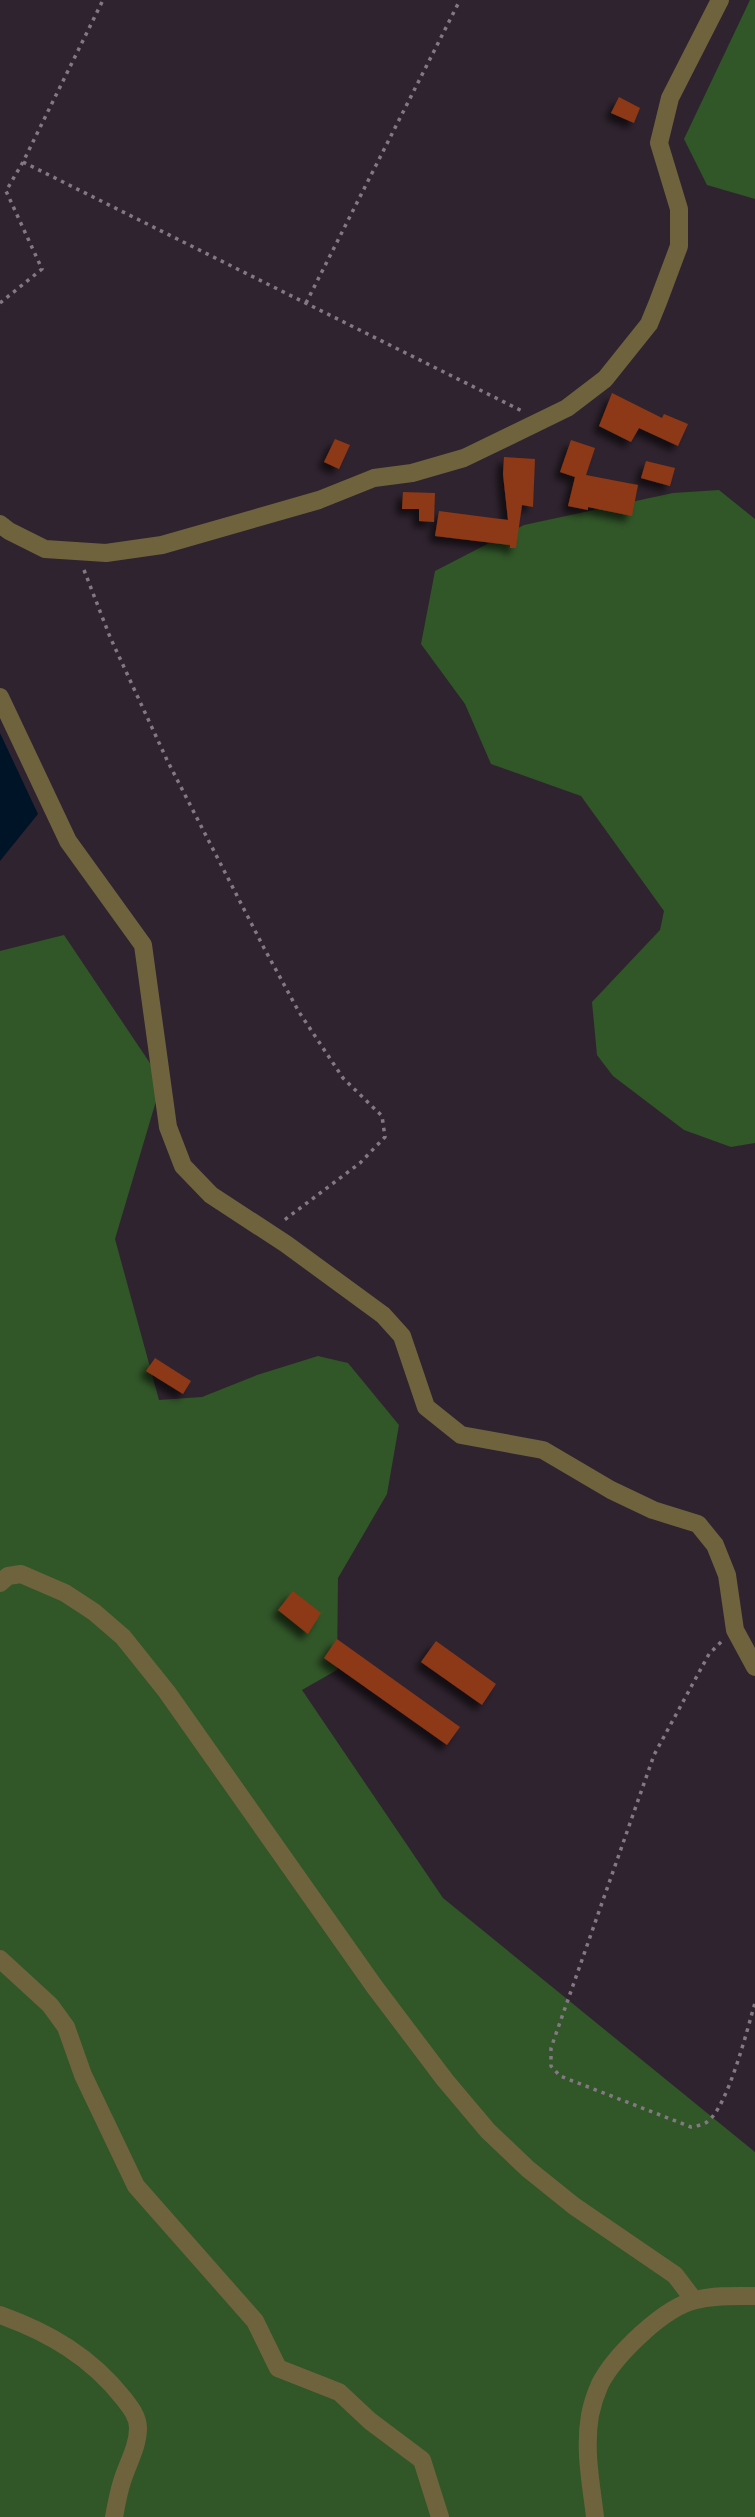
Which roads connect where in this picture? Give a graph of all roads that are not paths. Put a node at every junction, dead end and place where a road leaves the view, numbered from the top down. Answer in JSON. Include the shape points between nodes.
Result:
{"nodes":[{"id":1,"x":720,"y":0,"type":"edge"},
{"id":2,"x":0,"y":524,"type":"edge"},
{"id":3,"x":0,"y":697,"type":"edge"},
{"id":4,"x":0,"y":1583,"type":"edge"},
{"id":5,"x":755,"y":1667,"type":"edge"},
{"id":6,"x":0,"y":1959,"type":"edge"},
{"id":7,"x":755,"y":2296,"type":"edge"},
{"id":8,"x":694,"y":2300,"type":"junction"},
{"id":9,"x":0,"y":2315,"type":"edge"},
{"id":10,"x":114,"y":2517,"type":"edge"},
{"id":11,"x":440,"y":2517,"type":"edge"},
{"id":12,"x":595,"y":2517,"type":"edge"}],
"edges":[{"from":1,"to":2,"type":"street","via":[[670,98],[659,143],[680,209],[679,246],[649,324],[605,379],[567,408],[464,458],[374,478],[319,500],[162,545],[106,553],[45,549]]},
{"from":3,"to":5,"type":"street","via":[[68,841],[143,945],[168,1128],[183,1166],[211,1195],[383,1315],[402,1336],[426,1407],[461,1435],[543,1450],[611,1490],[698,1524],[715,1545],[727,1575],[734,1630]]},
{"from":4,"to":8,"type":"street","via":[[21,1574],[65,1593],[122,1637],[167,1692],[374,1986],[488,2131],[574,2206],[675,2275]]},
{"from":6,"to":11,"type":"street","via":[[50,2005],[66,2027],[83,2075],[136,2186],[255,2321],[278,2368],[339,2392],[422,2460]]},
{"from":7,"to":8,"type":"street"},
{"from":8,"to":12,"type":"street","via":[[663,2316],[613,2365],[600,2385],[590,2414],[587,2447]]},
{"from":9,"to":10,"type":"street","via":[[83,2356],[134,2411],[139,2426]]}]}
